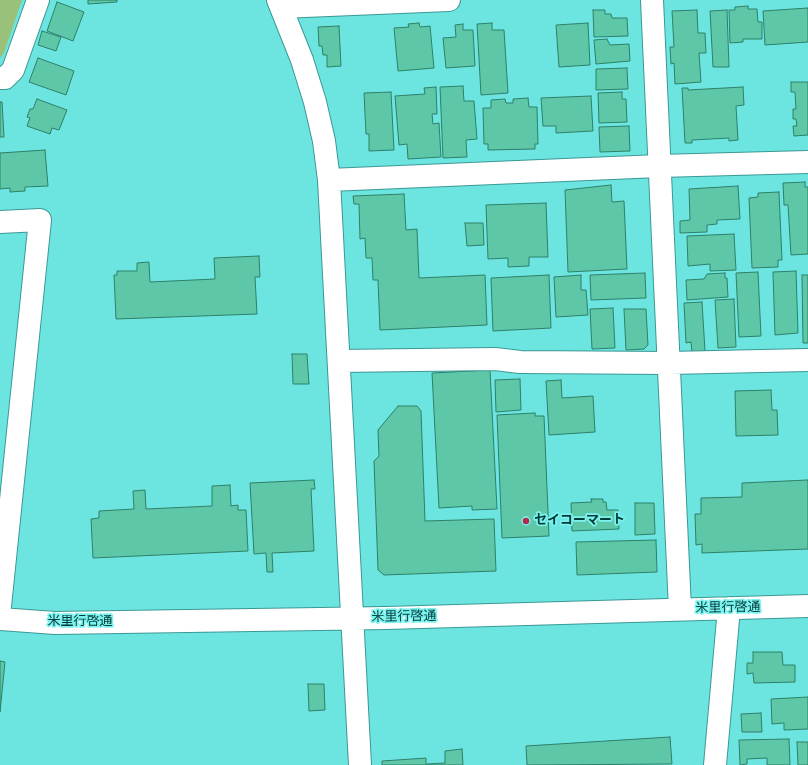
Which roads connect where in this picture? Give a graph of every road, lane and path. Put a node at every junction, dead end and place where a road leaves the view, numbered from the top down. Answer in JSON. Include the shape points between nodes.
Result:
{"nodes":[{"id":1,"x":38,"y":0,"type":"edge"},
{"id":2,"x":449,"y":0,"type":"edge"},
{"id":3,"x":652,"y":0,"type":"edge"},
{"id":4,"x":279,"y":3,"type":"edge"},
{"id":5,"x":0,"y":78,"type":"edge"},
{"id":6,"x":808,"y":162,"type":"edge"},
{"id":7,"x":659,"y":166,"type":"junction"},
{"id":8,"x":330,"y":180,"type":"junction"},
{"id":9,"x":0,"y":222,"type":"edge"},
{"id":10,"x":808,"y":360,"type":"edge"},
{"id":11,"x":339,"y":361,"type":"junction"},
{"id":12,"x":669,"y":363,"type":"junction"},
{"id":13,"x":0,"y":606,"type":"edge"},
{"id":14,"x":808,"y":606,"type":"edge"},
{"id":15,"x":729,"y":608,"type":"junction"},
{"id":16,"x":680,"y":609,"type":"junction"},
{"id":17,"x":352,"y":618,"type":"junction"},
{"id":18,"x":0,"y":619,"type":"edge"},
{"id":19,"x":360,"y":765,"type":"edge"},
{"id":20,"x":715,"y":765,"type":"edge"}],
"edges":[{"from":1,"to":5,"type":"street","via":[[13,70],[5,78]]},
{"from":2,"to":4,"type":"street"},
{"from":3,"to":7,"type":"street"},
{"from":4,"to":8,"type":"street","via":[[302,60],[315,102]]},
{"from":6,"to":7,"type":"street"},
{"from":7,"to":8,"type":"street"},
{"from":7,"to":12,"type":"street"},
{"from":8,"to":11,"type":"street"},
{"from":9,"to":13,"type":"street","via":[[40,220]]},
{"from":10,"to":12,"type":"street"},
{"from":11,"to":12,"type":"street","via":[[495,359],[520,362]]},
{"from":11,"to":17,"type":"street"},
{"from":12,"to":16,"type":"street"},
{"from":14,"to":15,"type":"street","name":"米里行啓通"},
{"from":15,"to":16,"type":"street","name":"米里行啓通"},
{"from":15,"to":20,"type":"street"},
{"from":16,"to":17,"type":"street","name":"米里行啓通"},
{"from":17,"to":18,"type":"street","name":"米里行啓通","via":[[56,623]]},
{"from":17,"to":19,"type":"street"}]}
